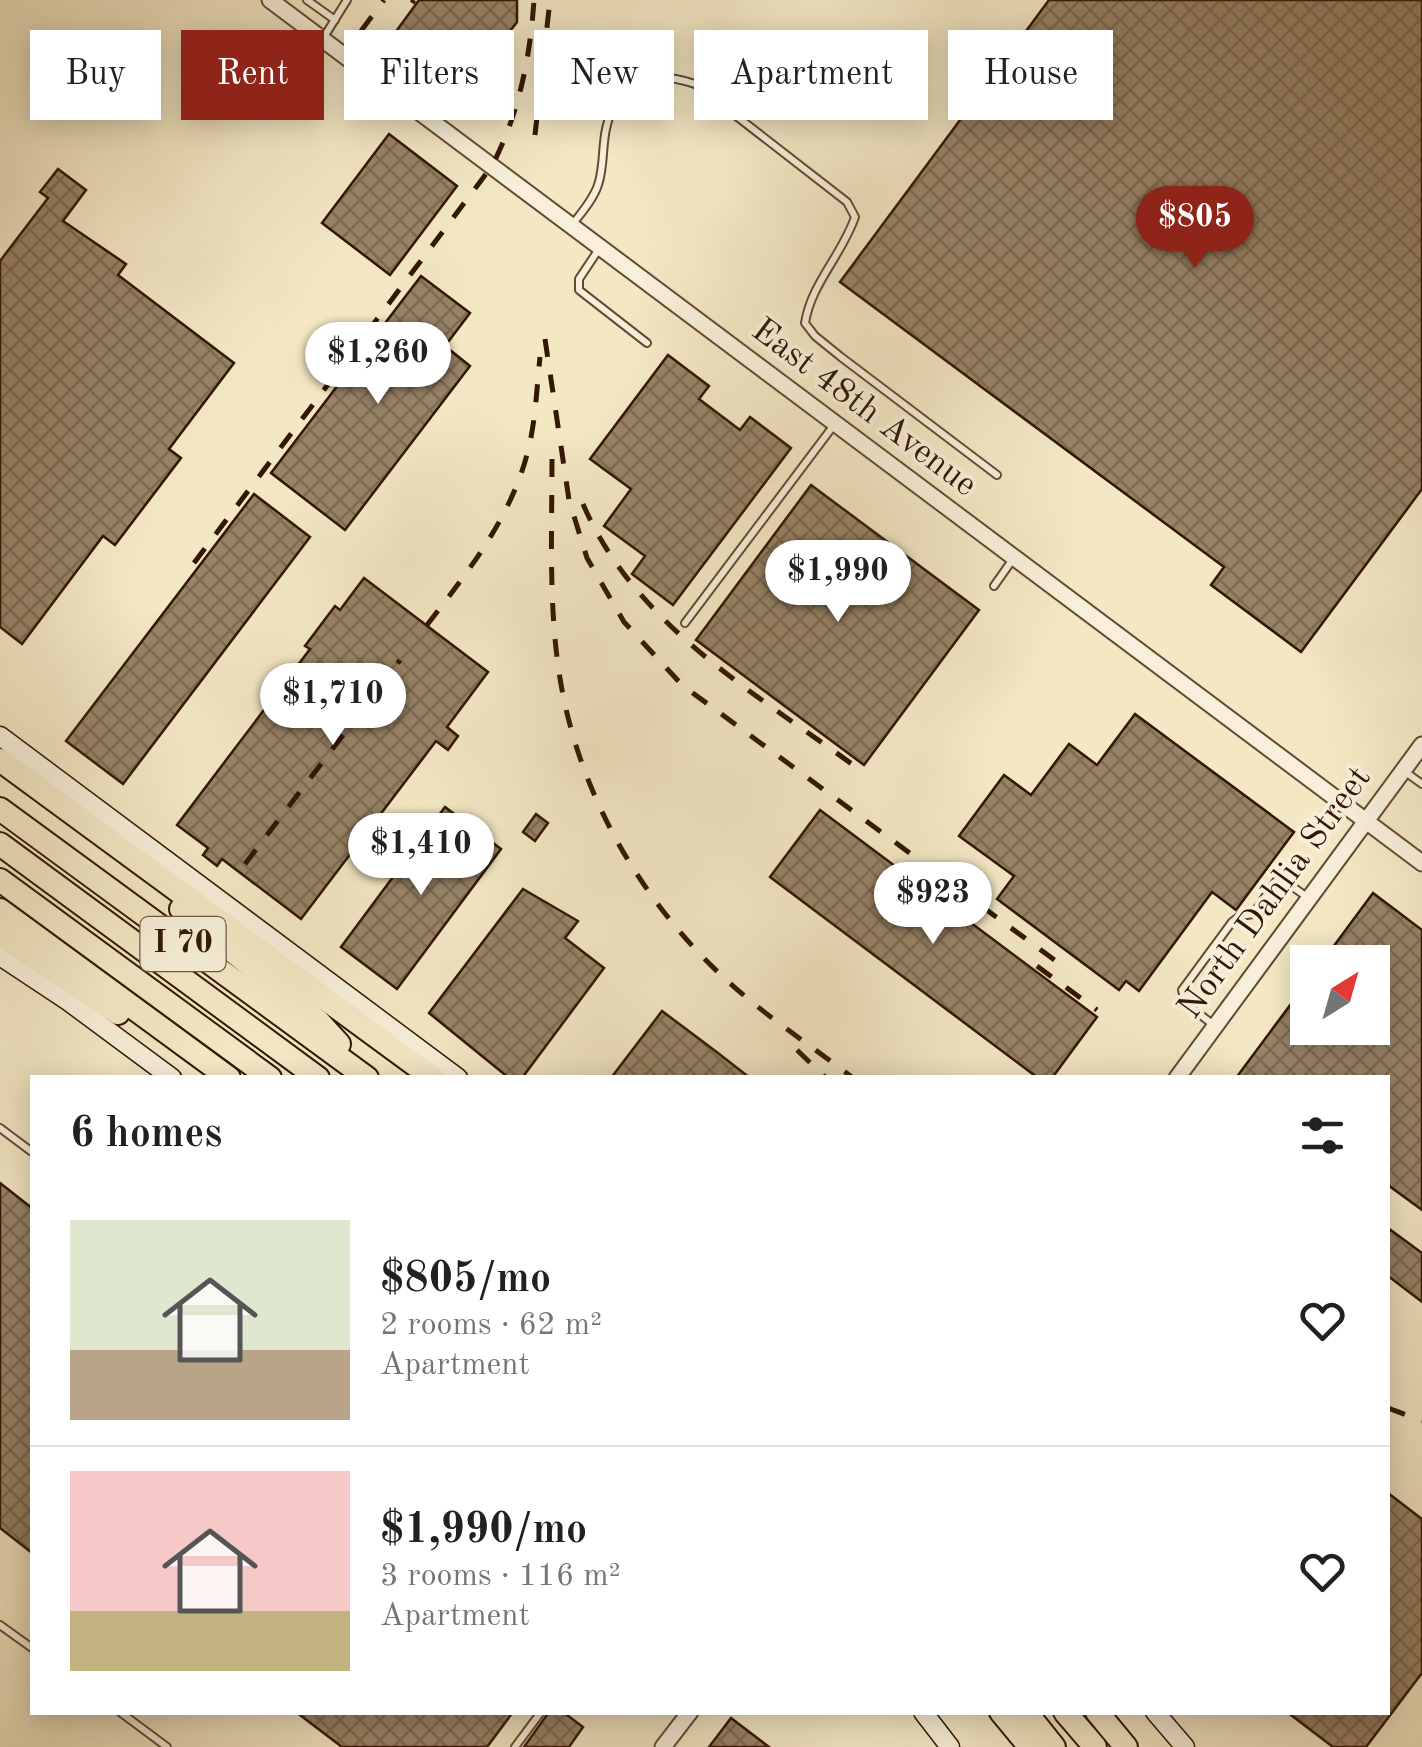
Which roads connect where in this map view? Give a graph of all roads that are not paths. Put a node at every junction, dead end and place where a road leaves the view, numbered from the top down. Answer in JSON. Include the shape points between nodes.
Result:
{"nodes":[{"id":1,"x":270,"y":0,"type":"edge"},
{"id":2,"x":307,"y":0,"type":"edge"},
{"id":3,"x":348,"y":0,"type":"edge"},
{"id":4,"x":335,"y":20,"type":"junction"},
{"id":5,"x":311,"y":30,"type":"edge"},
{"id":6,"x":324,"y":37,"type":"edge"},
{"id":7,"x":324,"y":40,"type":"edge"},
{"id":8,"x":572,"y":226,"type":"junction"},
{"id":9,"x":600,"y":248,"type":"junction"},
{"id":10,"x":647,"y":343,"type":"dead end"},
{"id":11,"x":835,"y":424,"type":"junction"},
{"id":12,"x":997,"y":474,"type":"dead end"},
{"id":13,"x":1014,"y":558,"type":"junction"},
{"id":14,"x":994,"y":586,"type":"dead end"},
{"id":15,"x":685,"y":624,"type":"dead end"},
{"id":16,"x":0,"y":736,"type":"edge"},
{"id":17,"x":1422,"y":745,"type":"edge"},
{"id":18,"x":0,"y":760,"type":"edge"},
{"id":19,"x":1403,"y":770,"type":"junction"},
{"id":20,"x":1422,"y":784,"type":"edge"},
{"id":21,"x":0,"y":808,"type":"edge"},
{"id":22,"x":68,"y":812,"type":"junction"},
{"id":23,"x":1364,"y":821,"type":"junction"},
{"id":24,"x":0,"y":844,"type":"edge"},
{"id":25,"x":1422,"y":863,"type":"edge"},
{"id":26,"x":0,"y":880,"type":"edge"},
{"id":27,"x":1308,"y":898,"type":"junction"},
{"id":28,"x":0,"y":910,"type":"edge"},
{"id":29,"x":0,"y":934,"type":"edge"},
{"id":30,"x":0,"y":956,"type":"edge"},
{"id":31,"x":1215,"y":1026,"type":"junction"},
{"id":32,"x":184,"y":1043,"type":"junction"},
{"id":33,"x":168,"y":1075,"type":"edge"},
{"id":34,"x":225,"y":1075,"type":"edge"},
{"id":35,"x":266,"y":1075,"type":"edge"},
{"id":36,"x":314,"y":1075,"type":"edge"},
{"id":37,"x":364,"y":1075,"type":"edge"},
{"id":38,"x":365,"y":1075,"type":"edge"},
{"id":39,"x":429,"y":1075,"type":"edge"},
{"id":40,"x":454,"y":1075,"type":"edge"},
{"id":41,"x":1179,"y":1075,"type":"edge"},
{"id":42,"x":0,"y":1128,"type":"edge"},
{"id":43,"x":30,"y":1150,"type":"edge"},
{"id":44,"x":0,"y":1624,"type":"edge"},
{"id":45,"x":30,"y":1646,"type":"edge"},
{"id":46,"x":124,"y":1715,"type":"edge"},
{"id":47,"x":539,"y":1715,"type":"edge"},
{"id":48,"x":688,"y":1715,"type":"edge"},
{"id":49,"x":925,"y":1715,"type":"edge"},
{"id":50,"x":1003,"y":1715,"type":"edge"},
{"id":51,"x":1028,"y":1715,"type":"edge"},
{"id":52,"x":1068,"y":1715,"type":"edge"},
{"id":53,"x":1099,"y":1715,"type":"edge"},
{"id":54,"x":1158,"y":1715,"type":"edge"},
{"id":55,"x":1179,"y":1740,"type":"edge"},
{"id":56,"x":167,"y":1747,"type":"edge"},
{"id":57,"x":515,"y":1747,"type":"edge"},
{"id":58,"x":662,"y":1747,"type":"edge"},
{"id":59,"x":950,"y":1747,"type":"edge"},
{"id":60,"x":1030,"y":1747,"type":"edge"},
{"id":61,"x":1054,"y":1747,"type":"edge"},
{"id":62,"x":1095,"y":1747,"type":"edge"},
{"id":63,"x":1126,"y":1747,"type":"edge"}],
"edges":[{"from":1,"to":5,"type":"street","name":"East 48th Avenue"},
{"from":2,"to":4,"type":"lane"},
{"from":3,"to":4,"type":"lane"},
{"from":4,"to":6,"type":"lane"},
{"from":7,"to":8,"type":"street","name":"East 48th Avenue"},
{"from":8,"to":9,"type":"street","name":"East 48th Avenue"},
{"from":8,"to":12,"type":"lane","via":[[598,184],[606,128],[630,84],[650,76],[695,84],[848,202],[855,218],[808,302],[804,323]]},
{"from":9,"to":10,"type":"lane","via":[[579,290]]},
{"from":9,"to":11,"type":"street","name":"East 48th Avenue"},
{"from":11,"to":13,"type":"street","name":"East 48th Avenue"},
{"from":11,"to":15,"type":"lane"},
{"from":13,"to":14,"type":"lane"},
{"from":13,"to":23,"type":"street","name":"East 48th Avenue"},
{"from":16,"to":40,"type":"main road"},
{"from":17,"to":19,"type":"street","name":"North Dahlia Street"},
{"from":18,"to":22,"type":"highway"},
{"from":19,"to":20,"type":"lane"},
{"from":19,"to":23,"type":"street","name":"North Dahlia Street"},
{"from":21,"to":37,"type":"highway","number":"I 70"},
{"from":22,"to":38,"type":"highway","via":[[318,1021]]},
{"from":22,"to":39,"type":"highway"},
{"from":23,"to":25,"type":"street","name":"East 48th Avenue"},
{"from":23,"to":27,"type":"street","name":"North Dahlia Street"},
{"from":24,"to":36,"type":"highway"},
{"from":26,"to":35,"type":"highway"},
{"from":27,"to":31,"type":"street","name":"North Dahlia Street"},
{"from":27,"to":31,"type":"lane","via":[[1279,877],[1253,914],[1232,922],[1182,990],[1185,1003]]},
{"from":28,"to":32,"type":"highway","number":"I 70"},
{"from":29,"to":32,"type":"highway","via":[[114,1011]]},
{"from":30,"to":33,"type":"main road"},
{"from":31,"to":41,"type":"street","name":"North Dahlia Street"},
{"from":32,"to":34,"type":"highway","number":"I 70"},
{"from":42,"to":43,"type":"lane"},
{"from":44,"to":45,"type":"lane"},
{"from":46,"to":56,"type":"lane"},
{"from":47,"to":57,"type":"lane"},
{"from":48,"to":58,"type":"street"},
{"from":49,"to":59,"type":"main road"},
{"from":50,"to":60,"type":"highway"},
{"from":51,"to":61,"type":"highway"},
{"from":52,"to":62,"type":"highway"},
{"from":53,"to":63,"type":"highway"},
{"from":54,"to":55,"type":"main road"}]}
